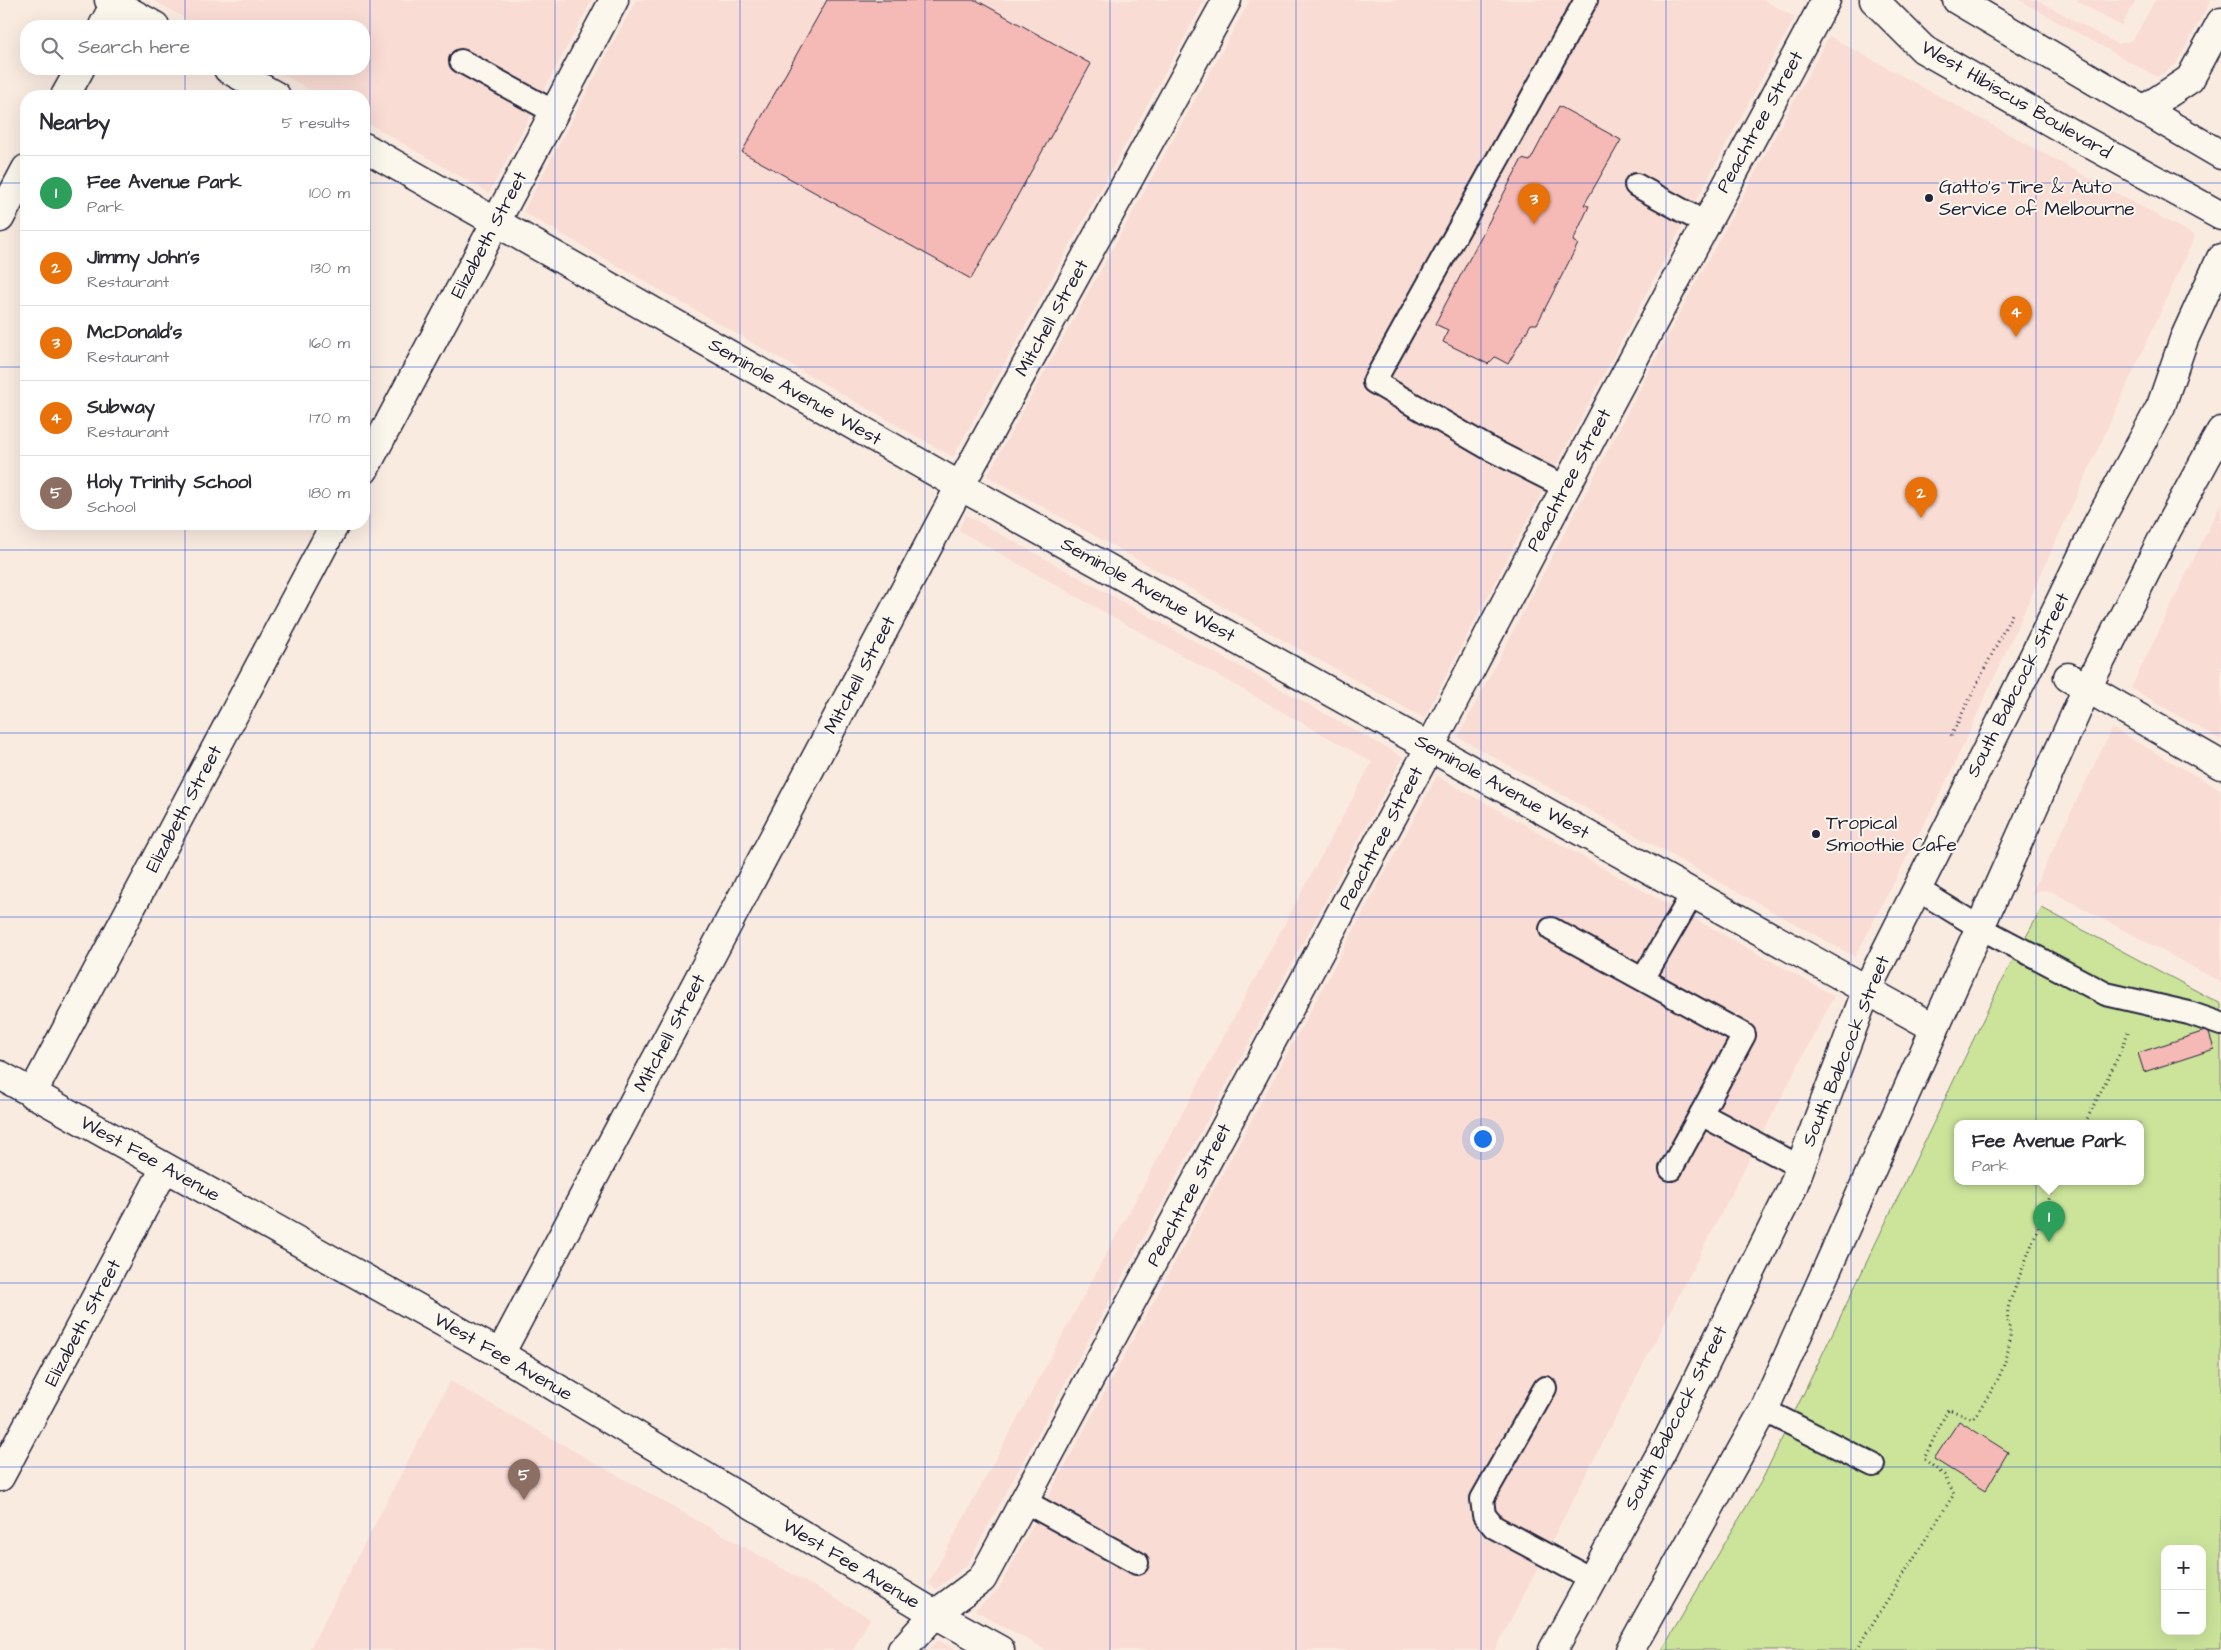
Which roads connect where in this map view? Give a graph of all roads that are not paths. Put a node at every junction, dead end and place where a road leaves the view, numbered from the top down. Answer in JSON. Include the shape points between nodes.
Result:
{"nodes":[{"id":1,"x":614,"y":0,"type":"edge"},
{"id":2,"x":1227,"y":0,"type":"edge"},
{"id":3,"x":1586,"y":0,"type":"edge"},
{"id":4,"x":1826,"y":0,"type":"edge"},
{"id":5,"x":1874,"y":0,"type":"edge"},
{"id":6,"x":1957,"y":0,"type":"edge"},
{"id":7,"x":111,"y":7,"type":"edge"},
{"id":8,"x":140,"y":20,"type":"edge"},
{"id":9,"x":2221,"y":22,"type":"edge"},
{"id":10,"x":461,"y":61,"type":"dead end"},
{"id":11,"x":77,"y":75,"type":"edge"},
{"id":12,"x":239,"y":75,"type":"edge"},
{"id":13,"x":68,"y":90,"type":"edge"},
{"id":14,"x":265,"y":90,"type":"edge"},
{"id":15,"x":2144,"y":110,"type":"junction"},
{"id":16,"x":554,"y":112,"type":"junction"},
{"id":17,"x":370,"y":150,"type":"edge"},
{"id":18,"x":2221,"y":155,"type":"edge"},
{"id":19,"x":20,"y":180,"type":"edge"},
{"id":20,"x":1636,"y":185,"type":"dead end"},
{"id":21,"x":2221,"y":216,"type":"edge"},
{"id":22,"x":0,"y":218,"type":"edge"},
{"id":23,"x":495,"y":222,"type":"junction"},
{"id":24,"x":1705,"y":223,"type":"junction"},
{"id":25,"x":2221,"y":258,"type":"edge"},
{"id":26,"x":2221,"y":431,"type":"edge"},
{"id":27,"x":370,"y":459,"type":"edge"},
{"id":28,"x":960,"y":486,"type":"junction"},
{"id":29,"x":1565,"y":487,"type":"junction"},
{"id":30,"x":332,"y":530,"type":"edge"},
{"id":31,"x":2078,"y":683,"type":"junction"},
{"id":32,"x":1430,"y":747,"type":"junction"},
{"id":33,"x":2221,"y":765,"type":"edge"},
{"id":34,"x":1917,"y":888,"type":"junction"},
{"id":35,"x":1693,"y":893,"type":"junction"},
{"id":36,"x":1979,"y":927,"type":"junction"},
{"id":37,"x":1550,"y":929,"type":"dead end"},
{"id":38,"x":1643,"y":979,"type":"junction"},
{"id":39,"x":1867,"y":989,"type":"junction"},
{"id":40,"x":2221,"y":1024,"type":"edge"},
{"id":41,"x":1936,"y":1028,"type":"junction"},
{"id":42,"x":0,"y":1075,"type":"edge"},
{"id":43,"x":32,"y":1094,"type":"junction"},
{"id":44,"x":1701,"y":1114,"type":"junction"},
{"id":45,"x":1800,"y":1167,"type":"junction"},
{"id":46,"x":165,"y":1168,"type":"junction"},
{"id":47,"x":1670,"y":1169,"type":"dead end"},
{"id":48,"x":500,"y":1354,"type":"junction"},
{"id":49,"x":1544,"y":1388,"type":"dead end"},
{"id":50,"x":1764,"y":1410,"type":"junction"},
{"id":51,"x":1873,"y":1465,"type":"dead end"},
{"id":52,"x":0,"y":1477,"type":"edge"},
{"id":53,"x":1024,"y":1501,"type":"junction"},
{"id":54,"x":1137,"y":1563,"type":"dead end"},
{"id":55,"x":1591,"y":1579,"type":"junction"},
{"id":56,"x":935,"y":1614,"type":"junction"},
{"id":57,"x":902,"y":1650,"type":"edge"},
{"id":58,"x":1000,"y":1650,"type":"edge"},
{"id":59,"x":1553,"y":1650,"type":"edge"},
{"id":60,"x":1630,"y":1650,"type":"edge"}],
"edges":[{"from":1,"to":16,"type":"street","name":"Elizabeth Street"},
{"from":2,"to":28,"type":"street","name":"Mitchell Street"},
{"from":3,"to":29,"type":"lane","via":[[1374,382],[1490,449]]},
{"from":4,"to":24,"type":"street","name":"Peachtree Street"},
{"from":5,"to":21,"type":"street","name":"West Hibiscus Boulevard","via":[[1923,49]]},
{"from":6,"to":15,"type":"street"},
{"from":7,"to":8,"type":"street"},
{"from":9,"to":15,"type":"street","via":[[2190,79]]},
{"from":10,"to":16,"type":"lane"},
{"from":11,"to":13,"type":"street"},
{"from":12,"to":14,"type":"street"},
{"from":15,"to":18,"type":"street"},
{"from":16,"to":23,"type":"street","name":"Elizabeth Street"},
{"from":17,"to":23,"type":"street","name":"Seminole Avenue West"},
{"from":19,"to":22,"type":"street"},
{"from":20,"to":24,"type":"lane"},
{"from":23,"to":27,"type":"street","name":"Elizabeth Street"},
{"from":23,"to":28,"type":"street","name":"Seminole Avenue West"},
{"from":24,"to":29,"type":"street","name":"Peachtree Street"},
{"from":25,"to":34,"type":"street","name":"South Babcock Street","via":[[2184,339],[2161,406],[2097,525]]},
{"from":26,"to":31,"type":"street"},
{"from":28,"to":32,"type":"street","name":"Seminole Avenue West"},
{"from":28,"to":48,"type":"street","name":"Mitchell Street"},
{"from":29,"to":32,"type":"street","name":"Peachtree Street"},
{"from":30,"to":43,"type":"street","name":"Elizabeth Street"},
{"from":31,"to":33,"type":"street"},
{"from":31,"to":36,"type":"street"},
{"from":32,"to":35,"type":"street","name":"Seminole Avenue West"},
{"from":32,"to":53,"type":"street","name":"Peachtree Street"},
{"from":34,"to":36,"type":"lane"},
{"from":34,"to":39,"type":"street","name":"South Babcock Street"},
{"from":35,"to":38,"type":"lane"},
{"from":35,"to":39,"type":"street","name":"Seminole Avenue West"},
{"from":36,"to":40,"type":"lane","via":[[2106,994],[2189,1013]]},
{"from":36,"to":41,"type":"street"},
{"from":37,"to":38,"type":"lane"},
{"from":38,"to":44,"type":"lane","via":[[1744,1035]]},
{"from":39,"to":41,"type":"street","name":"Seminole Avenue West"},
{"from":39,"to":45,"type":"street","name":"South Babcock Street"},
{"from":41,"to":50,"type":"street"},
{"from":42,"to":43,"type":"street","name":"West Fee Avenue"},
{"from":43,"to":46,"type":"street","name":"West Fee Avenue"},
{"from":44,"to":45,"type":"lane"},
{"from":44,"to":47,"type":"lane"},
{"from":45,"to":55,"type":"street","name":"South Babcock Street","via":[[1661,1453]]},
{"from":46,"to":48,"type":"street","name":"West Fee Avenue"},
{"from":46,"to":52,"type":"street","name":"Elizabeth Street"},
{"from":48,"to":56,"type":"street","name":"West Fee Avenue"},
{"from":49,"to":55,"type":"lane","via":[[1482,1499],[1484,1515],[1494,1527]]},
{"from":50,"to":51,"type":"lane"},
{"from":50,"to":60,"type":"street"},
{"from":53,"to":54,"type":"lane"},
{"from":53,"to":56,"type":"street","name":"Peachtree Street","via":[[982,1579]]},
{"from":55,"to":59,"type":"street","name":"South Babcock Street"},
{"from":56,"to":57,"type":"street","name":"Peachtree Street"},
{"from":56,"to":58,"type":"street","name":"West Fee Avenue"}]}
